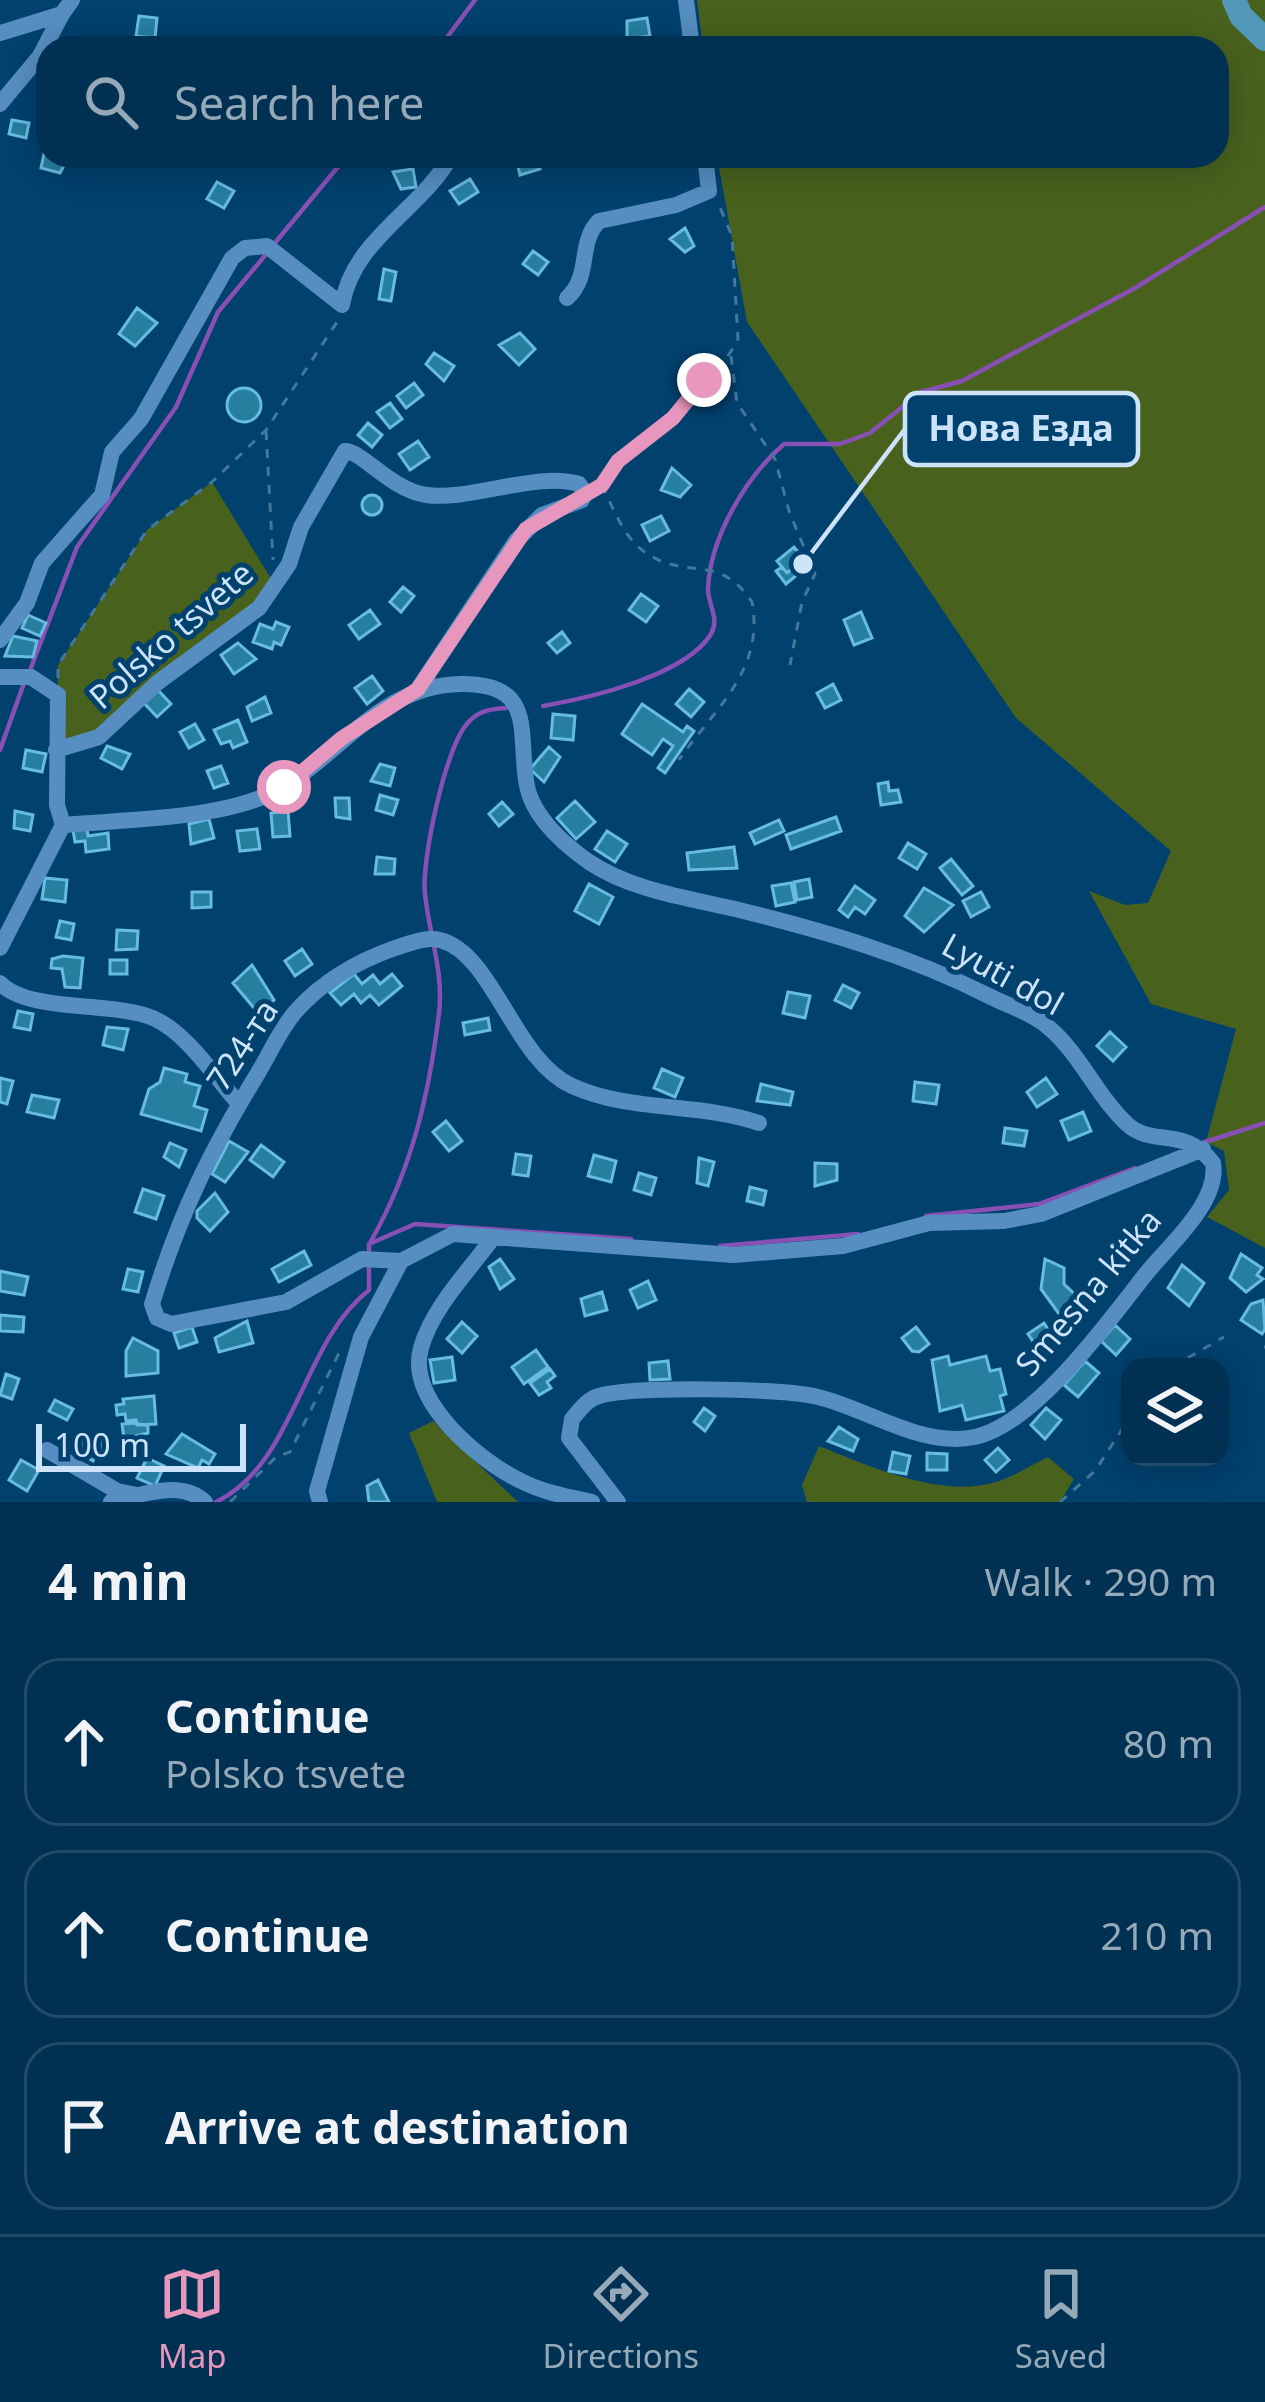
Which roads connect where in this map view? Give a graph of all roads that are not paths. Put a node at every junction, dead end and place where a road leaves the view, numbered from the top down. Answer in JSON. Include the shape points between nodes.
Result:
{"nodes":[{"id":1,"x":686,"y":0,"type":"edge"},
{"id":2,"x":1234,"y":0,"type":"edge"},
{"id":3,"x":67,"y":7,"type":"edge"},
{"id":4,"x":0,"y":33,"type":"edge"},
{"id":5,"x":51,"y":36,"type":"edge"},
{"id":6,"x":690,"y":36,"type":"edge"},
{"id":7,"x":1265,"y":40,"type":"edge"},
{"id":8,"x":36,"y":61,"type":"edge"},
{"id":9,"x":0,"y":104,"type":"edge"},
{"id":10,"x":440,"y":168,"type":"edge"},
{"id":11,"x":706,"y":168,"type":"edge"},
{"id":12,"x":567,"y":298,"type":"dead end"},
{"id":13,"x":0,"y":640,"type":"edge"},
{"id":14,"x":0,"y":677,"type":"edge"},
{"id":15,"x":418,"y":689,"type":"junction"},
{"id":16,"x":56,"y":750,"type":"junction"},
{"id":17,"x":63,"y":825,"type":"junction"},
{"id":18,"x":0,"y":947,"type":"edge"},
{"id":19,"x":0,"y":983,"type":"edge"},
{"id":20,"x":239,"y":1104,"type":"junction"},
{"id":21,"x":759,"y":1123,"type":"dead end"},
{"id":22,"x":1198,"y":1144,"type":"junction"},
{"id":23,"x":492,"y":1239,"type":"junction"},
{"id":24,"x":400,"y":1262,"type":"junction"},
{"id":25,"x":47,"y":1450,"type":"dead end"},
{"id":26,"x":137,"y":1495,"type":"junction"},
{"id":27,"x":204,"y":1500,"type":"edge"},
{"id":28,"x":111,"y":1502,"type":"edge"},
{"id":29,"x":320,"y":1502,"type":"edge"},
{"id":30,"x":592,"y":1502,"type":"edge"},
{"id":31,"x":618,"y":1502,"type":"edge"}],
"edges":[{"from":1,"to":6,"type":"street"},
{"from":2,"to":7,"type":"street"},
{"from":3,"to":4,"type":"street"},
{"from":3,"to":5,"type":"street"},
{"from":8,"to":9,"type":"street"},
{"from":10,"to":13,"type":"street","via":[[378,234],[342,305],[267,246],[232,259],[141,419],[112,452],[102,495],[42,563]]},
{"from":11,"to":12,"type":"street","via":[[709,191],[599,221],[588,239],[584,278]]},
{"from":14,"to":16,"type":"street","name":"Polsko tsvete","via":[[31,677],[58,695]]},
{"from":15,"to":16,"type":"street","name":"Polsko tsvete","via":[[516,541],[542,515],[594,489],[572,481],[433,496],[403,490],[351,449],[340,456],[276,587],[99,737]]},
{"from":15,"to":17,"type":"street","via":[[284,787],[233,805]]},
{"from":15,"to":22,"type":"street","name":"Lyuti dol","via":[[464,684],[502,690],[517,703],[528,790],[554,830],[591,863],[657,890],[908,957],[1046,1025],[1133,1130]]},
{"from":16,"to":17,"type":"street","name":"Polsko tsvete"},
{"from":17,"to":18,"type":"street"},
{"from":19,"to":20,"type":"street","via":[[26,997],[158,1020]]},
{"from":20,"to":21,"type":"street","name":"724-та","via":[[295,1012],[344,970],[432,940],[464,956],[529,1052],[568,1084]]},
{"from":20,"to":24,"type":"street","name":"724-та","via":[[195,1180],[152,1304],[157,1318],[171,1324],[286,1302],[371,1260]]},
{"from":22,"to":23,"type":"street","via":[[1041,1214],[929,1223],[843,1246],[733,1255]]},
{"from":22,"to":31,"type":"street","name":"Smesna kitka","via":[[1213,1162],[1214,1188],[1016,1418],[976,1437],[948,1437],[774,1390],[602,1394],[572,1419],[569,1438]]},
{"from":23,"to":24,"type":"street","via":[[453,1234]]},
{"from":23,"to":30,"type":"street","via":[[434,1318],[421,1349],[423,1388],[490,1461],[522,1482]]},
{"from":24,"to":29,"type":"street","via":[[362,1337]]},
{"from":25,"to":26,"type":"street"},
{"from":26,"to":27,"type":"street","via":[[172,1490]]},
{"from":26,"to":28,"type":"street"}]}
